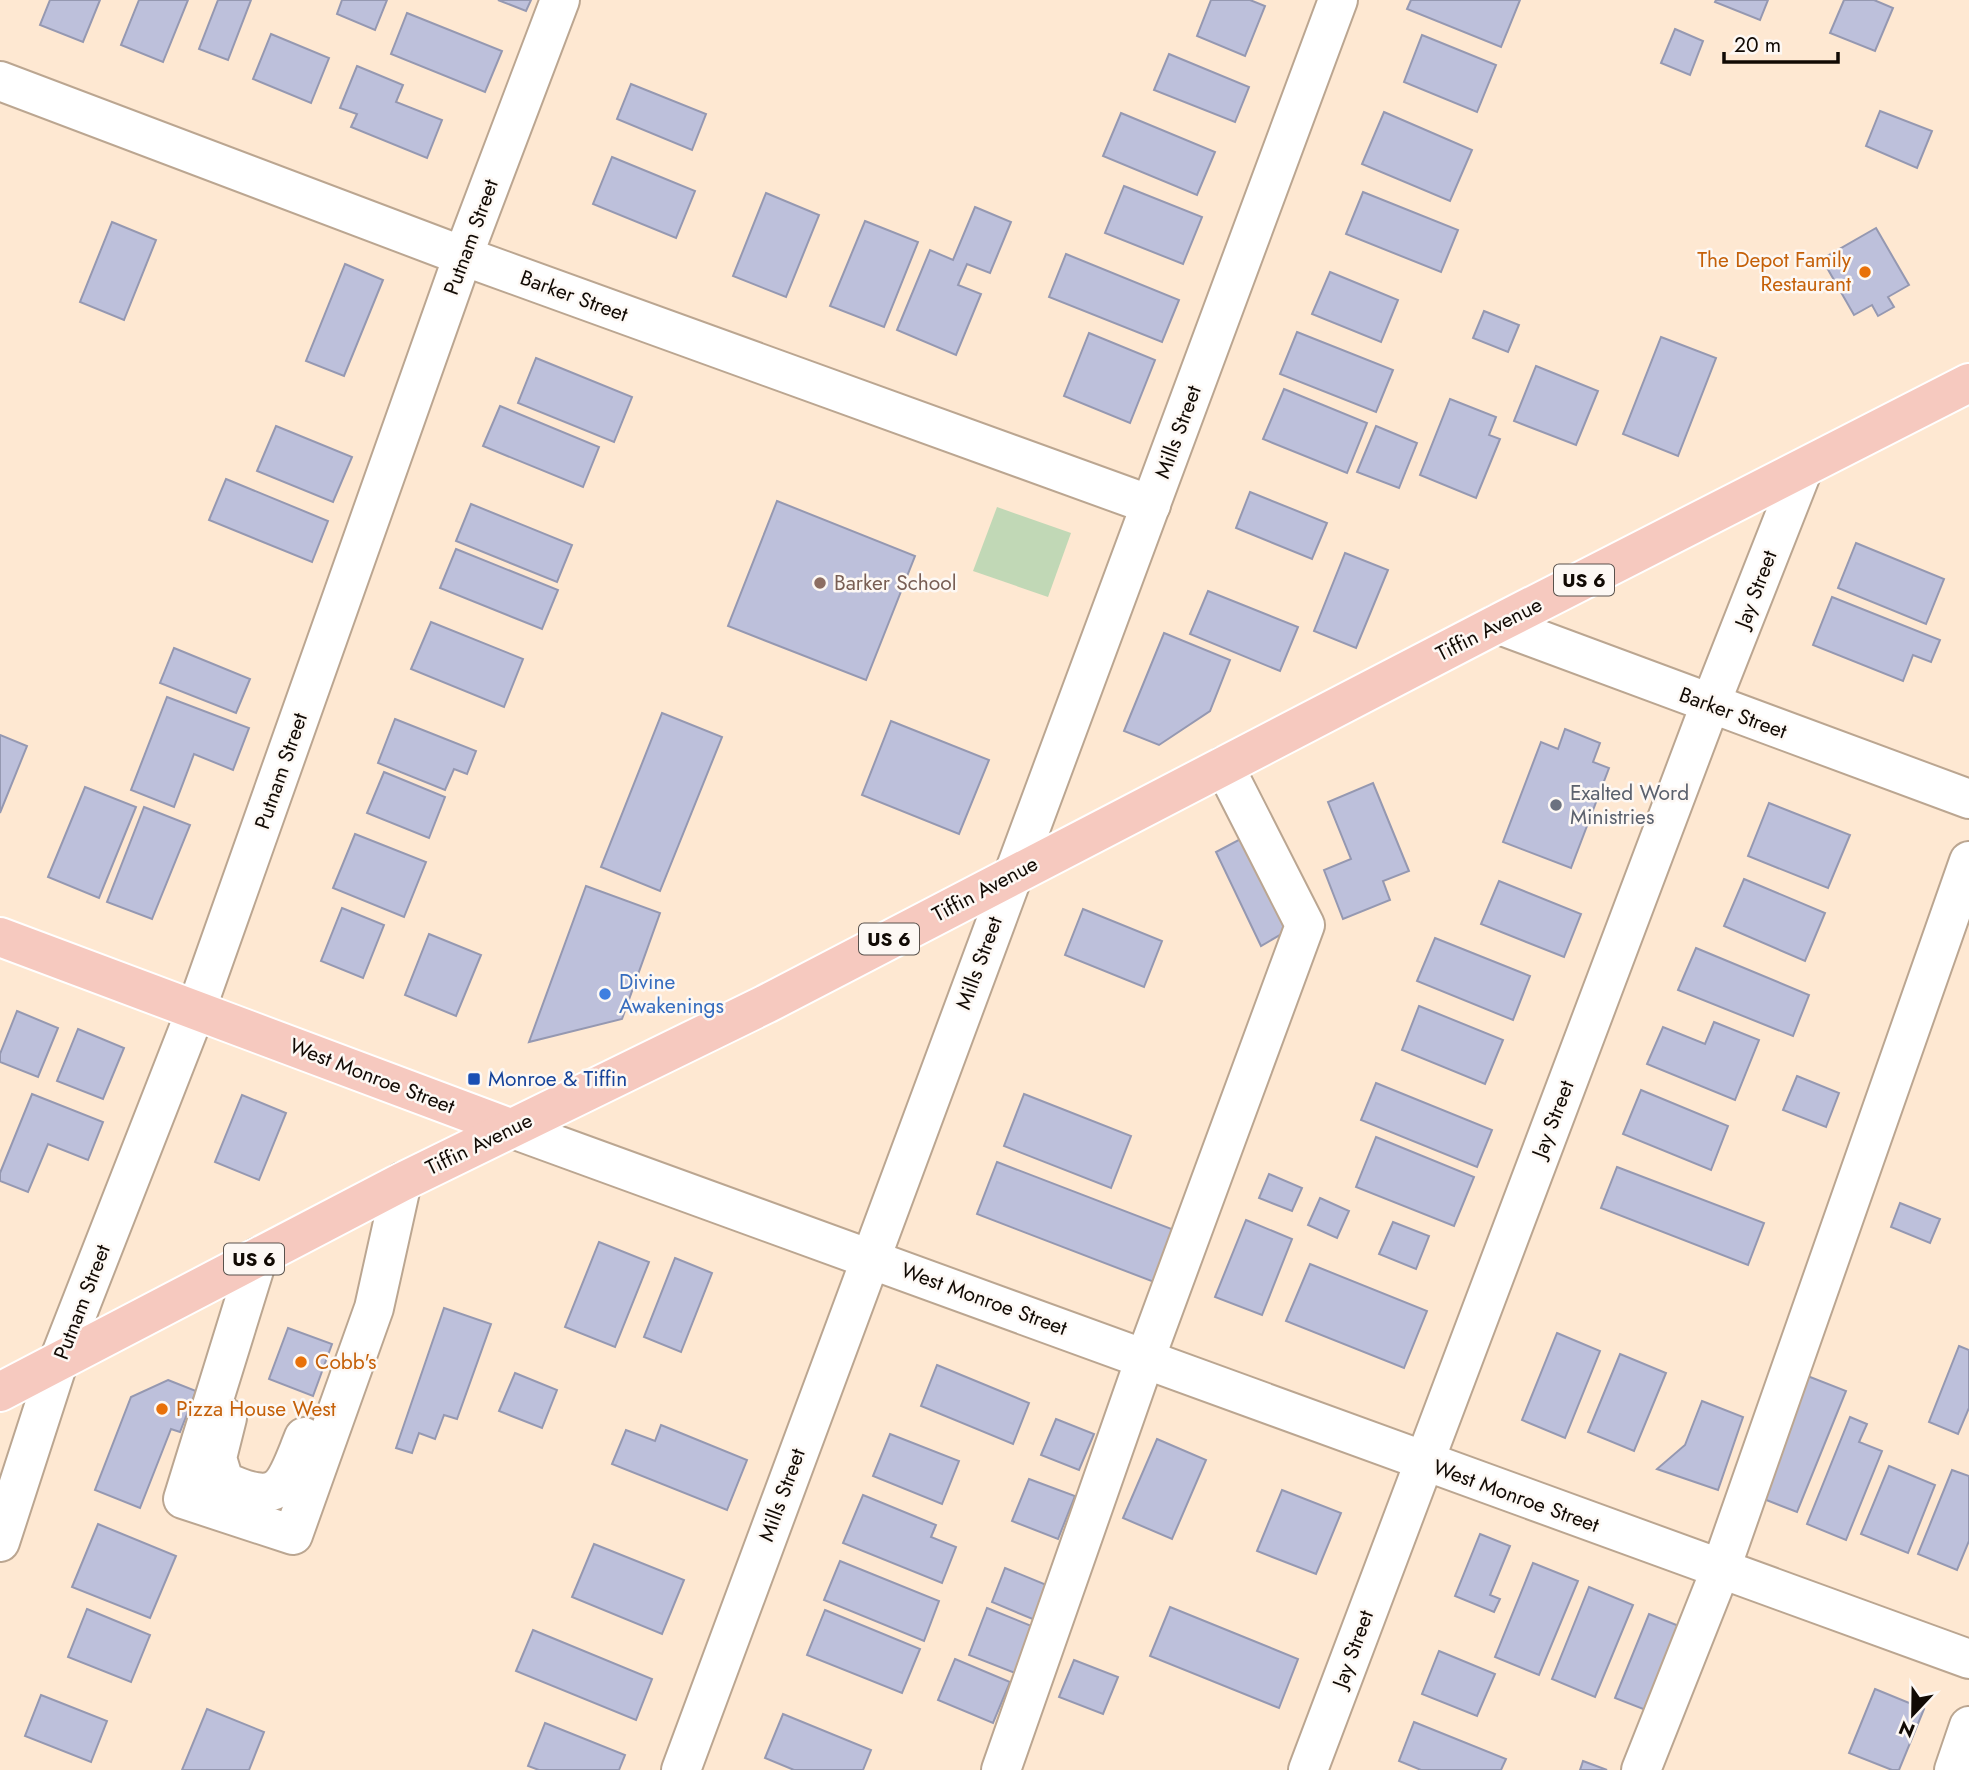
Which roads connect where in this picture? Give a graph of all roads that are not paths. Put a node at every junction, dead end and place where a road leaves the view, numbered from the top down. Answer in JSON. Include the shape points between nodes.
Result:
{"nodes":[{"id":1,"x":560,"y":0,"type":"edge"},
{"id":2,"x":1338,"y":0,"type":"edge"},
{"id":3,"x":0,"y":81,"type":"edge"},
{"id":4,"x":463,"y":256,"type":"junction"},
{"id":5,"x":1969,"y":383,"type":"edge"},
{"id":6,"x":1803,"y":469,"type":"junction"},
{"id":7,"x":1151,"y":505,"type":"junction"},
{"id":8,"x":1497,"y":624,"type":"junction"},
{"id":9,"x":1710,"y":705,"type":"junction"},
{"id":10,"x":1224,"y":766,"type":"junction"},
{"id":11,"x":1969,"y":799,"type":"edge"},
{"id":12,"x":1969,"y":861,"type":"edge"},
{"id":13,"x":1012,"y":875,"type":"junction"},
{"id":14,"x":0,"y":937,"type":"edge"},
{"id":15,"x":197,"y":1010,"type":"junction"},
{"id":16,"x":509,"y":1128,"type":"junction"},
{"id":17,"x":402,"y":1182,"type":"junction"},
{"id":18,"x":870,"y":1256,"type":"junction"},
{"id":19,"x":258,"y":1257,"type":"junction"},
{"id":20,"x":1145,"y":1359,"type":"junction"},
{"id":21,"x":59,"y":1360,"type":"junction"},
{"id":22,"x":0,"y":1392,"type":"edge"},
{"id":23,"x":1423,"y":1461,"type":"junction"},
{"id":24,"x":0,"y":1542,"type":"edge"},
{"id":25,"x":1720,"y":1571,"type":"junction"},
{"id":26,"x":1969,"y":1659,"type":"edge"},
{"id":27,"x":1969,"y":1727,"type":"edge"},
{"id":28,"x":681,"y":1770,"type":"edge"},
{"id":29,"x":1001,"y":1770,"type":"edge"},
{"id":30,"x":1308,"y":1770,"type":"edge"},
{"id":31,"x":1641,"y":1770,"type":"edge"},
{"id":32,"x":1954,"y":1770,"type":"edge"}],
"edges":[{"from":1,"to":4,"type":"street","name":"Putnam Street"},
{"from":2,"to":7,"type":"street","name":"Mills Street"},
{"from":3,"to":4,"type":"street","name":"Barker Street"},
{"from":4,"to":7,"type":"street","name":"Barker Street"},
{"from":4,"to":15,"type":"street","name":"Putnam Street"},
{"from":5,"to":6,"type":"main road","name":"Tiffin Avenue","number":"US 6"},
{"from":6,"to":8,"type":"main road","name":"Tiffin Avenue","number":"US 6"},
{"from":6,"to":9,"type":"street","name":"Jay Street"},
{"from":7,"to":13,"type":"street","name":"Mills Street"},
{"from":8,"to":9,"type":"street","name":"Barker Street"},
{"from":8,"to":10,"type":"main road","name":"Tiffin Avenue","number":"US 6"},
{"from":9,"to":11,"type":"street","name":"Barker Street"},
{"from":9,"to":23,"type":"street","name":"Jay Street"},
{"from":10,"to":13,"type":"main road","name":"Tiffin Avenue","number":"US 6"},
{"from":10,"to":20,"type":"street","via":[[1305,925]]},
{"from":12,"to":25,"type":"street"},
{"from":13,"to":16,"type":"main road","name":"Tiffin Avenue","number":"US 6","via":[[766,1004]]},
{"from":13,"to":18,"type":"street","name":"Mills Street"},
{"from":14,"to":15,"type":"main road","name":"West Monroe Street"},
{"from":15,"to":16,"type":"main road","name":"West Monroe Street"},
{"from":15,"to":21,"type":"street","name":"Putnam Street"},
{"from":16,"to":17,"type":"main road","name":"Tiffin Avenue","number":"US 6"},
{"from":16,"to":18,"type":"street","name":"West Monroe Street"},
{"from":17,"to":19,"type":"main road","name":"Tiffin Avenue","number":"US 6"},
{"from":17,"to":19,"type":"street","via":[[374,1308],[293,1535],[183,1499]]},
{"from":18,"to":20,"type":"street","name":"West Monroe Street"},
{"from":18,"to":28,"type":"street","name":"Mills Street"},
{"from":19,"to":21,"type":"main road","name":"Tiffin Avenue","number":"US 6"},
{"from":20,"to":23,"type":"street","name":"West Monroe Street"},
{"from":20,"to":29,"type":"street"},
{"from":21,"to":22,"type":"main road","name":"Tiffin Avenue","number":"US 6"},
{"from":21,"to":24,"type":"street","name":"Putnam Street"},
{"from":23,"to":25,"type":"street","name":"West Monroe Street"},
{"from":23,"to":30,"type":"street","name":"Jay Street"},
{"from":25,"to":26,"type":"street","name":"West Monroe Street"},
{"from":25,"to":31,"type":"street"},
{"from":27,"to":32,"type":"street"}]}
